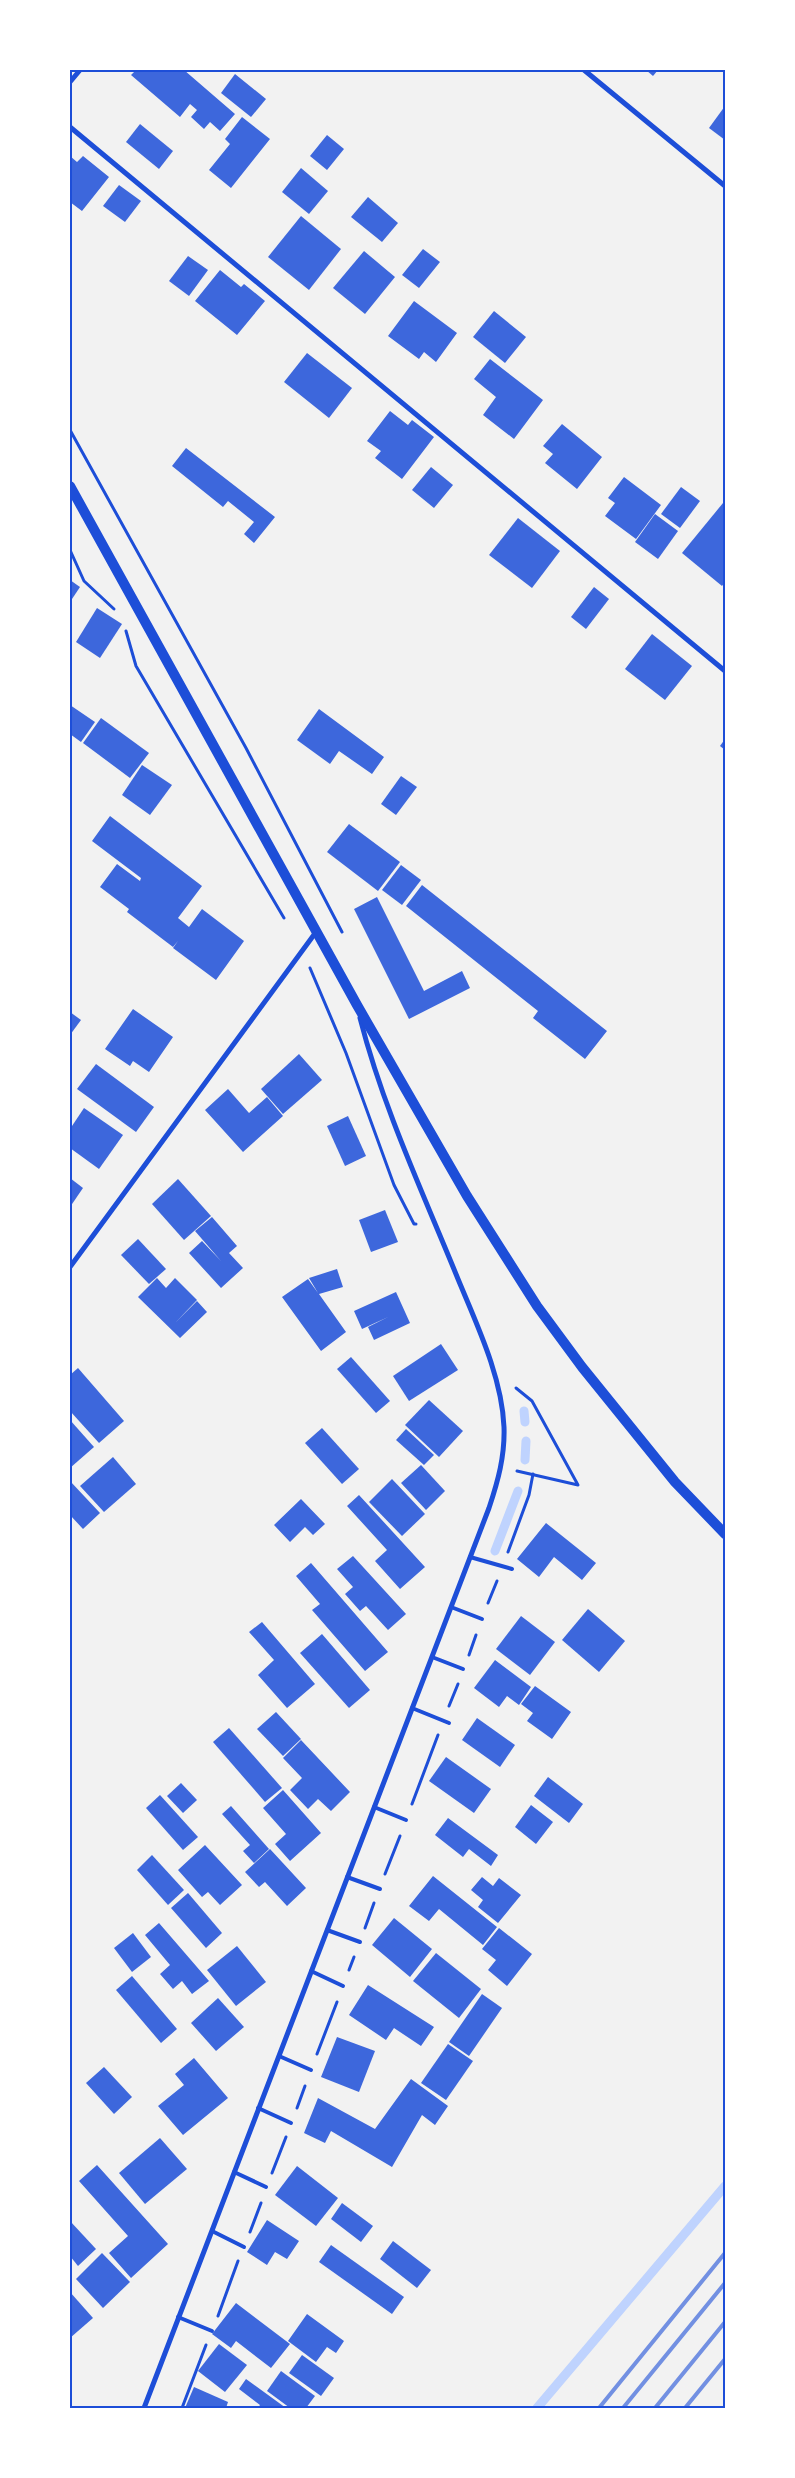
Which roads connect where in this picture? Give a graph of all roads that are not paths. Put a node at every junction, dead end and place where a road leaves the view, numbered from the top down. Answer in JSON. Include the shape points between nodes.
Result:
{"nodes":[{"id":1,"x":80,"y":70,"type":"edge"},
{"id":2,"x":584,"y":70,"type":"edge"},
{"id":3,"x":70,"y":82,"type":"edge"},
{"id":4,"x":70,"y":127,"type":"edge"},
{"id":5,"x":725,"y":186,"type":"edge"},
{"id":6,"x":70,"y":486,"type":"edge"},
{"id":7,"x":725,"y":672,"type":"edge"},
{"id":8,"x":316,"y":932,"type":"junction"},
{"id":9,"x":357,"y":1005,"type":"junction"},
{"id":10,"x":70,"y":1267,"type":"edge"},
{"id":11,"x":725,"y":1534,"type":"edge"},
{"id":12,"x":470,"y":1557,"type":"junction"},
{"id":13,"x":512,"y":1569,"type":"dead end"},
{"id":14,"x":451,"y":1607,"type":"junction"},
{"id":15,"x":482,"y":1618,"type":"dead end"},
{"id":16,"x":432,"y":1657,"type":"junction"},
{"id":17,"x":463,"y":1669,"type":"dead end"},
{"id":18,"x":412,"y":1708,"type":"junction"},
{"id":19,"x":449,"y":1724,"type":"dead end"},
{"id":20,"x":374,"y":1807,"type":"junction"},
{"id":21,"x":406,"y":1820,"type":"dead end"},
{"id":22,"x":347,"y":1877,"type":"junction"},
{"id":23,"x":380,"y":1889,"type":"dead end"},
{"id":24,"x":327,"y":1930,"type":"junction"},
{"id":25,"x":360,"y":1942,"type":"dead end"},
{"id":26,"x":311,"y":1971,"type":"junction"},
{"id":27,"x":343,"y":1986,"type":"dead end"},
{"id":28,"x":279,"y":2056,"type":"junction"},
{"id":29,"x":311,"y":2070,"type":"dead end"},
{"id":30,"x":258,"y":2108,"type":"junction"},
{"id":31,"x":291,"y":2123,"type":"dead end"},
{"id":32,"x":234,"y":2172,"type":"junction"},
{"id":33,"x":266,"y":2188,"type":"dead end"},
{"id":34,"x":212,"y":2231,"type":"junction"},
{"id":35,"x":244,"y":2247,"type":"dead end"},
{"id":36,"x":178,"y":2317,"type":"junction"},
{"id":37,"x":212,"y":2331,"type":"dead end"},
{"id":38,"x":144,"y":2408,"type":"edge"}],
"edges":[{"from":1,"to":3,"type":"street"},
{"from":2,"to":5,"type":"street"},
{"from":4,"to":7,"type":"street"},
{"from":6,"to":8,"type":"main road"},
{"from":8,"to":9,"type":"main road"},
{"from":8,"to":10,"type":"street"},
{"from":9,"to":11,"type":"main road","via":[[462,1188],[537,1306],[675,1482]]},
{"from":9,"to":12,"type":"street","via":[[379,1085],[476,1322],[492,1370],[504,1425],[501,1467]]},
{"from":12,"to":13,"type":"lane"},
{"from":12,"to":14,"type":"street"},
{"from":14,"to":15,"type":"lane"},
{"from":14,"to":16,"type":"street"},
{"from":16,"to":17,"type":"lane"},
{"from":16,"to":18,"type":"street"},
{"from":18,"to":19,"type":"lane"},
{"from":18,"to":20,"type":"street"},
{"from":20,"to":21,"type":"lane"},
{"from":20,"to":22,"type":"street"},
{"from":22,"to":23,"type":"lane"},
{"from":22,"to":24,"type":"street"},
{"from":24,"to":25,"type":"lane"},
{"from":24,"to":26,"type":"street"},
{"from":26,"to":27,"type":"lane"},
{"from":26,"to":28,"type":"street"},
{"from":28,"to":29,"type":"lane"},
{"from":28,"to":30,"type":"street"},
{"from":30,"to":31,"type":"lane"},
{"from":30,"to":32,"type":"street"},
{"from":32,"to":33,"type":"lane"},
{"from":32,"to":34,"type":"street"},
{"from":34,"to":35,"type":"lane"},
{"from":34,"to":36,"type":"street"},
{"from":36,"to":37,"type":"lane"},
{"from":36,"to":38,"type":"street"}]}
